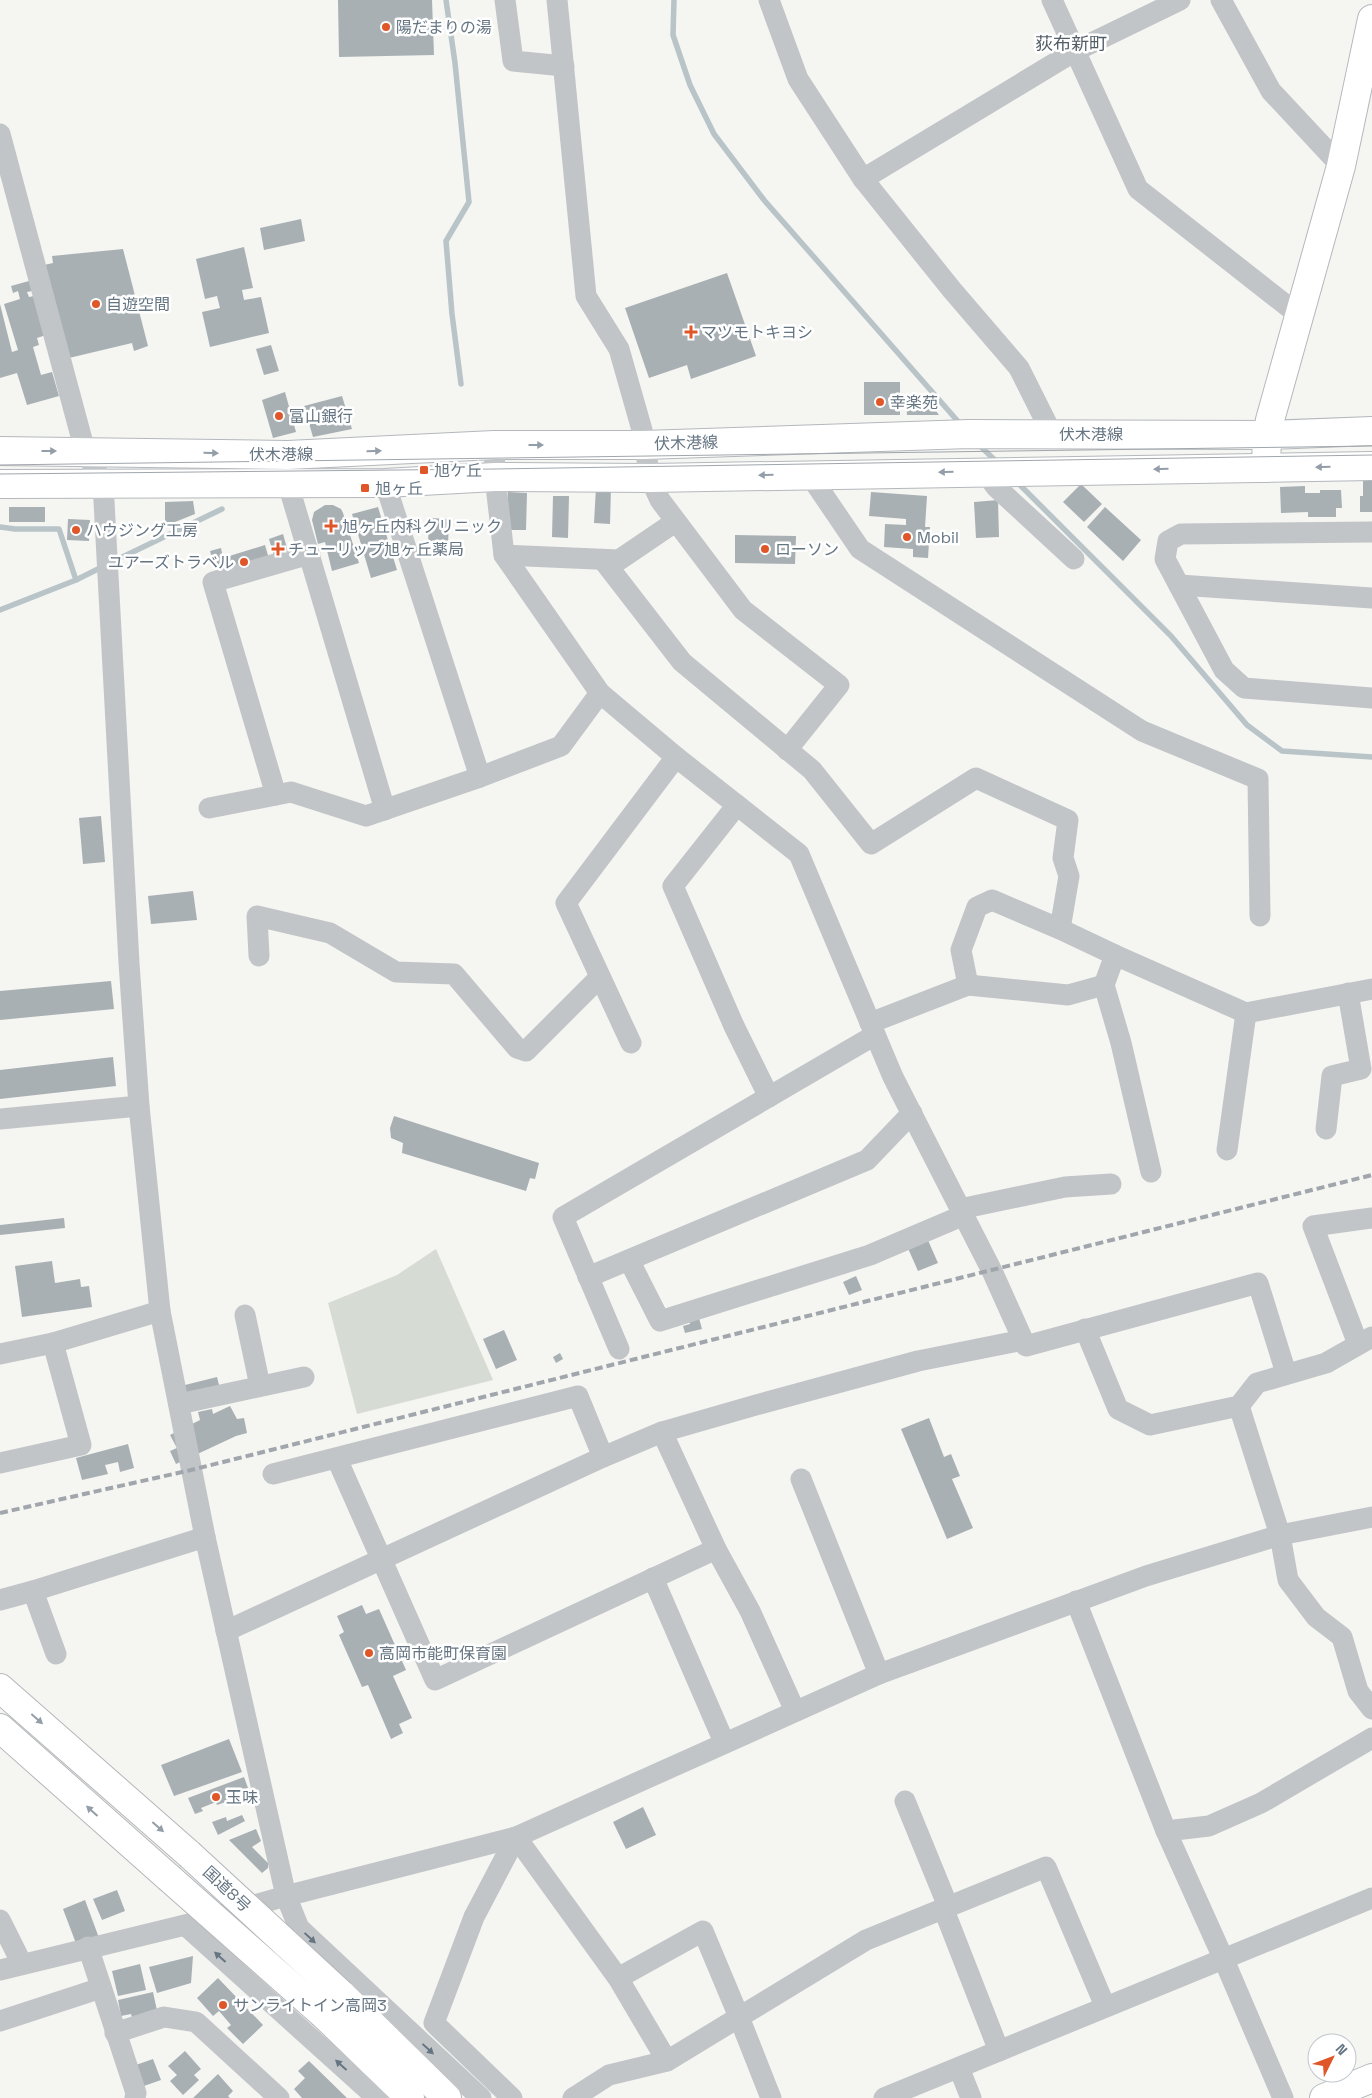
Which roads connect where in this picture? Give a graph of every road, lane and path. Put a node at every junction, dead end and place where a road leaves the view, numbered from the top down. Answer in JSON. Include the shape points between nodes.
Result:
{"nodes":[{"id":1,"x":505,"y":0,"type":"edge"},
{"id":2,"x":557,"y":0,"type":"edge"},
{"id":3,"x":769,"y":0,"type":"edge"},
{"id":4,"x":1052,"y":0,"type":"edge"},
{"id":5,"x":1180,"y":0,"type":"edge"},
{"id":6,"x":1221,"y":0,"type":"edge"},
{"id":7,"x":1372,"y":20,"type":"edge"},
{"id":8,"x":1075,"y":51,"type":"junction"},
{"id":9,"x":564,"y":66,"type":"junction"},
{"id":10,"x":0,"y":134,"type":"edge"},
{"id":11,"x":1341,"y":166,"type":"junction"},
{"id":12,"x":863,"y":179,"type":"junction"},
{"id":13,"x":1300,"y":316,"type":"junction"},
{"id":14,"x":1372,"y":431,"type":"edge"},
{"id":15,"x":1052,"y":434,"type":"junction"},
{"id":16,"x":1267,"y":435,"type":"junction"},
{"id":17,"x":494,"y":445,"type":"junction"},
{"id":18,"x":644,"y":445,"type":"junction"},
{"id":19,"x":0,"y":451,"type":"edge"},
{"id":20,"x":85,"y":451,"type":"junction"},
{"id":21,"x":1372,"y":466,"type":"edge"},
{"id":22,"x":1266,"y":468,"type":"junction"},
{"id":23,"x":985,"y":472,"type":"junction"},
{"id":24,"x":809,"y":474,"type":"junction"},
{"id":25,"x":496,"y":478,"type":"junction"},
{"id":26,"x":650,"y":478,"type":"junction"},
{"id":27,"x":103,"y":483,"type":"junction"},
{"id":28,"x":385,"y":483,"type":"junction"},
{"id":29,"x":0,"y":484,"type":"edge"},
{"id":30,"x":288,"y":484,"type":"junction"},
{"id":31,"x":675,"y":522,"type":"junction"},
{"id":32,"x":1372,"y":532,"type":"edge"},
{"id":33,"x":310,"y":554,"type":"junction"},
{"id":34,"x":504,"y":555,"type":"junction"},
{"id":35,"x":1074,"y":559,"type":"dead end"},
{"id":36,"x":603,"y":560,"type":"junction"},
{"id":37,"x":1179,"y":585,"type":"junction"},
{"id":38,"x":1372,"y":598,"type":"edge"},
{"id":39,"x":600,"y":693,"type":"junction"},
{"id":40,"x":1372,"y":698,"type":"edge"},
{"id":41,"x":788,"y":750,"type":"junction"},
{"id":42,"x":676,"y":757,"type":"junction"},
{"id":43,"x":480,"y":777,"type":"junction"},
{"id":44,"x":276,"y":795,"type":"junction"},
{"id":45,"x":737,"y":805,"type":"junction"},
{"id":46,"x":209,"y":808,"type":"dead end"},
{"id":47,"x":385,"y":810,"type":"junction"},
{"id":48,"x":1260,"y":916,"type":"dead end"},
{"id":49,"x":1060,"y":929,"type":"junction"},
{"id":50,"x":259,"y":956,"type":"dead end"},
{"id":51,"x":1115,"y":956,"type":"junction"},
{"id":52,"x":600,"y":977,"type":"junction"},
{"id":53,"x":968,"y":985,"type":"junction"},
{"id":54,"x":1104,"y":985,"type":"junction"},
{"id":55,"x":1372,"y":989,"type":"edge"},
{"id":56,"x":1348,"y":993,"type":"junction"},
{"id":57,"x":1246,"y":1013,"type":"junction"},
{"id":58,"x":873,"y":1029,"type":"junction"},
{"id":59,"x":631,"y":1043,"type":"dead end"},
{"id":60,"x":1366,"y":1068,"type":"edge"},
{"id":61,"x":769,"y":1097,"type":"junction"},
{"id":62,"x":139,"y":1106,"type":"junction"},
{"id":63,"x":912,"y":1113,"type":"junction"},
{"id":64,"x":0,"y":1119,"type":"edge"},
{"id":65,"x":1326,"y":1129,"type":"dead end"},
{"id":66,"x":1228,"y":1150,"type":"dead end"},
{"id":67,"x":1151,"y":1172,"type":"dead end"},
{"id":68,"x":1111,"y":1184,"type":"dead end"},
{"id":69,"x":962,"y":1212,"type":"junction"},
{"id":70,"x":1372,"y":1218,"type":"edge"},
{"id":71,"x":629,"y":1260,"type":"junction"},
{"id":72,"x":588,"y":1277,"type":"junction"},
{"id":73,"x":160,"y":1311,"type":"junction"},
{"id":74,"x":245,"y":1315,"type":"dead end"},
{"id":75,"x":1085,"y":1329,"type":"junction"},
{"id":76,"x":1365,"y":1341,"type":"edge"},
{"id":77,"x":53,"y":1343,"type":"junction"},
{"id":78,"x":1026,"y":1346,"type":"dead end"},
{"id":79,"x":619,"y":1349,"type":"dead end"},
{"id":80,"x":0,"y":1354,"type":"edge"},
{"id":81,"x":1286,"y":1373,"type":"junction"},
{"id":82,"x":304,"y":1377,"type":"dead end"},
{"id":83,"x":260,"y":1386,"type":"junction"},
{"id":84,"x":179,"y":1404,"type":"junction"},
{"id":85,"x":1239,"y":1406,"type":"junction"},
{"id":86,"x":662,"y":1432,"type":"junction"},
{"id":87,"x":603,"y":1458,"type":"junction"},
{"id":88,"x":337,"y":1459,"type":"junction"},
{"id":89,"x":0,"y":1463,"type":"edge"},
{"id":90,"x":273,"y":1474,"type":"dead end"},
{"id":91,"x":801,"y":1479,"type":"dead end"},
{"id":92,"x":1372,"y":1517,"type":"edge"},
{"id":93,"x":1280,"y":1535,"type":"junction"},
{"id":94,"x":205,"y":1536,"type":"junction"},
{"id":95,"x":716,"y":1549,"type":"junction"},
{"id":96,"x":381,"y":1559,"type":"junction"},
{"id":97,"x":653,"y":1578,"type":"junction"},
{"id":98,"x":33,"y":1590,"type":"junction"},
{"id":99,"x":0,"y":1600,"type":"edge"},
{"id":100,"x":1076,"y":1601,"type":"junction"},
{"id":101,"x":226,"y":1631,"type":"junction"},
{"id":102,"x":56,"y":1654,"type":"dead end"},
{"id":103,"x":879,"y":1674,"type":"junction"},
{"id":104,"x":0,"y":1688,"type":"edge"},
{"id":105,"x":1372,"y":1709,"type":"edge"},
{"id":106,"x":795,"y":1711,"type":"junction"},
{"id":107,"x":0,"y":1728,"type":"edge"},
{"id":108,"x":1372,"y":1738,"type":"edge"},
{"id":109,"x":724,"y":1742,"type":"junction"},
{"id":110,"x":905,"y":1800,"type":"dead end"},
{"id":111,"x":1166,"y":1831,"type":"junction"},
{"id":112,"x":516,"y":1837,"type":"junction"},
{"id":113,"x":286,"y":1896,"type":"junction"},
{"id":114,"x":1372,"y":1898,"type":"edge"},
{"id":115,"x":944,"y":1910,"type":"junction"},
{"id":116,"x":0,"y":1920,"type":"edge"},
{"id":117,"x":185,"y":1926,"type":"junction"},
{"id":118,"x":88,"y":1947,"type":"junction"},
{"id":119,"x":1224,"y":1960,"type":"junction"},
{"id":120,"x":22,"y":1964,"type":"junction"},
{"id":121,"x":0,"y":1970,"type":"edge"},
{"id":122,"x":618,"y":1978,"type":"junction"},
{"id":123,"x":101,"y":1988,"type":"junction"},
{"id":124,"x":1105,"y":2006,"type":"junction"},
{"id":125,"x":740,"y":2017,"type":"junction"},
{"id":126,"x":0,"y":2022,"type":"edge"},
{"id":127,"x":115,"y":2033,"type":"junction"},
{"id":128,"x":999,"y":2051,"type":"junction"},
{"id":129,"x":667,"y":2060,"type":"junction"},
{"id":130,"x":959,"y":2068,"type":"junction"},
{"id":131,"x":1372,"y":2078,"type":"edge"},
{"id":132,"x":131,"y":2096,"type":"edge"},
{"id":133,"x":279,"y":2098,"type":"edge"},
{"id":134,"x":377,"y":2098,"type":"edge"},
{"id":135,"x":410,"y":2098,"type":"edge"},
{"id":136,"x":447,"y":2098,"type":"edge"},
{"id":137,"x":481,"y":2098,"type":"edge"},
{"id":138,"x":512,"y":2098,"type":"edge"},
{"id":139,"x":573,"y":2098,"type":"edge"},
{"id":140,"x":771,"y":2098,"type":"edge"},
{"id":141,"x":884,"y":2098,"type":"edge"},
{"id":142,"x":971,"y":2098,"type":"edge"},
{"id":143,"x":1283,"y":2098,"type":"edge"},
{"id":144,"x":1324,"y":2098,"type":"edge"}],
"edges":[{"from":1,"to":9,"type":"street","via":[[513,60]]},
{"from":2,"to":9,"type":"street"},
{"from":3,"to":12,"type":"street","via":[[798,79]]},
{"from":4,"to":8,"type":"street"},
{"from":5,"to":8,"type":"street"},
{"from":6,"to":11,"type":"street","via":[[1271,91]]},
{"from":7,"to":11,"type":"main road"},
{"from":8,"to":12,"type":"street"},
{"from":8,"to":13,"type":"street","via":[[1138,189]]},
{"from":9,"to":18,"type":"street","via":[[586,296],[619,349]]},
{"from":10,"to":20,"type":"street"},
{"from":11,"to":13,"type":"main road"},
{"from":12,"to":15,"type":"street","via":[[1019,368]]},
{"from":13,"to":16,"type":"main road"},
{"from":14,"to":16,"type":"main road","name":"伏木港線"},
{"from":15,"to":16,"type":"main road","name":"伏木港線"},
{"from":15,"to":18,"type":"main road","name":"伏木港線"},
{"from":16,"to":22,"type":"main road"},
{"from":17,"to":18,"type":"main road","name":"伏木港線","one_way":true},
{"from":20,"to":17,"type":"main road","name":"伏木港線","one_way":true,"via":[[288,455]]},
{"from":17,"to":25,"type":"street"},
{"from":18,"to":26,"type":"street"},
{"from":19,"to":20,"type":"main road","name":"伏木港線","one_way":true},
{"from":20,"to":27,"type":"street"},
{"from":21,"to":22,"type":"main road","name":"伏木港線","one_way":true},
{"from":22,"to":23,"type":"main road","name":"伏木港線","one_way":true},
{"from":23,"to":24,"type":"main road","name":"伏木港線","one_way":true},
{"from":23,"to":35,"type":"street"},
{"from":24,"to":26,"type":"main road","name":"伏木港線","one_way":true},
{"from":24,"to":48,"type":"street","via":[[860,549],[1142,731],[1258,779]]},
{"from":25,"to":26,"type":"main road","name":"伏木港線"},
{"from":25,"to":28,"type":"main road","name":"伏木港線"},
{"from":25,"to":34,"type":"street"},
{"from":26,"to":31,"type":"street"},
{"from":27,"to":29,"type":"main road","name":"伏木港線"},
{"from":27,"to":30,"type":"main road","name":"伏木港線"},
{"from":27,"to":62,"type":"street"},
{"from":28,"to":30,"type":"main road","name":"伏木港線"},
{"from":28,"to":43,"type":"street"},
{"from":30,"to":33,"type":"street"},
{"from":31,"to":36,"type":"street","via":[[619,560]]},
{"from":31,"to":41,"type":"street","via":[[744,610],[838,685]]},
{"from":32,"to":37,"type":"street","via":[[1181,534],[1168,541],[1164,559]]},
{"from":33,"to":44,"type":"street","via":[[212,582]]},
{"from":33,"to":47,"type":"street"},
{"from":34,"to":36,"type":"street"},
{"from":34,"to":39,"type":"street"},
{"from":36,"to":41,"type":"street","via":[[682,662]]},
{"from":37,"to":38,"type":"street"},
{"from":37,"to":40,"type":"street","via":[[1224,670],[1244,688]]},
{"from":39,"to":42,"type":"street"},
{"from":39,"to":43,"type":"street","via":[[561,746]]},
{"from":41,"to":49,"type":"street","via":[[812,770],[871,844],[976,778],[1068,820],[1062,858],[1069,876]]},
{"from":42,"to":45,"type":"street"},
{"from":42,"to":52,"type":"street","via":[[566,903]]},
{"from":43,"to":47,"type":"street"},
{"from":44,"to":46,"type":"street"},
{"from":44,"to":47,"type":"street","via":[[290,792],[366,816]]},
{"from":45,"to":58,"type":"street","via":[[799,854]]},
{"from":45,"to":61,"type":"street","via":[[673,886]]},
{"from":49,"to":51,"type":"street"},
{"from":49,"to":53,"type":"street","via":[[992,900],[977,907],[961,950]]},
{"from":50,"to":52,"type":"street","via":[[257,916],[330,933],[396,972],[454,974],[517,1048],[526,1051]]},
{"from":51,"to":54,"type":"street"},
{"from":51,"to":57,"type":"street"},
{"from":52,"to":59,"type":"street"},
{"from":53,"to":54,"type":"street","via":[[1068,995]]},
{"from":53,"to":58,"type":"street"},
{"from":54,"to":67,"type":"street"},
{"from":55,"to":56,"type":"street"},
{"from":56,"to":57,"type":"street"},
{"from":56,"to":60,"type":"street"},
{"from":57,"to":66,"type":"street"},
{"from":58,"to":61,"type":"street"},
{"from":58,"to":63,"type":"street"},
{"from":60,"to":65,"type":"street","via":[[1332,1076]]},
{"from":61,"to":72,"type":"street","via":[[563,1217]]},
{"from":62,"to":64,"type":"street"},
{"from":62,"to":73,"type":"street"},
{"from":63,"to":69,"type":"street"},
{"from":63,"to":71,"type":"street","via":[[867,1160]]},
{"from":68,"to":69,"type":"street","via":[[1065,1187]]},
{"from":69,"to":71,"type":"street","via":[[870,1255],[660,1320]]},
{"from":69,"to":86,"type":"street","via":[[1023,1340],[918,1361]]},
{"from":70,"to":76,"type":"street","via":[[1313,1226]]},
{"from":71,"to":72,"type":"street"},
{"from":72,"to":79,"type":"street"},
{"from":73,"to":77,"type":"street"},
{"from":73,"to":84,"type":"street"},
{"from":74,"to":83,"type":"street"},
{"from":75,"to":78,"type":"street"},
{"from":75,"to":81,"type":"street","via":[[1258,1283]]},
{"from":75,"to":85,"type":"street","via":[[1118,1408],[1150,1425]]},
{"from":76,"to":81,"type":"street","via":[[1326,1363]]},
{"from":77,"to":80,"type":"street"},
{"from":77,"to":89,"type":"street","via":[[81,1445]]},
{"from":81,"to":85,"type":"street","via":[[1257,1383]]},
{"from":82,"to":83,"type":"street"},
{"from":83,"to":84,"type":"street"},
{"from":84,"to":94,"type":"street"},
{"from":85,"to":93,"type":"street"},
{"from":86,"to":87,"type":"street"},
{"from":86,"to":95,"type":"street"},
{"from":87,"to":88,"type":"street","via":[[578,1396]]},
{"from":87,"to":96,"type":"street"},
{"from":88,"to":90,"type":"street"},
{"from":88,"to":96,"type":"street"},
{"from":91,"to":103,"type":"street"},
{"from":92,"to":93,"type":"street"},
{"from":93,"to":100,"type":"street"},
{"from":93,"to":105,"type":"street","via":[[1288,1580],[1316,1618],[1342,1637],[1358,1691]]},
{"from":94,"to":98,"type":"street"},
{"from":94,"to":101,"type":"street"},
{"from":95,"to":97,"type":"street"},
{"from":95,"to":106,"type":"street","via":[[750,1611]]},
{"from":96,"to":97,"type":"street","via":[[435,1680]]},
{"from":96,"to":101,"type":"street"},
{"from":97,"to":109,"type":"street"},
{"from":98,"to":99,"type":"street"},
{"from":98,"to":102,"type":"street"},
{"from":100,"to":103,"type":"street"},
{"from":100,"to":111,"type":"street"},
{"from":101,"to":113,"type":"street"},
{"from":103,"to":106,"type":"street"},
{"from":104,"to":136,"type":"main road","name":"国道8号","one_way":true,"bridge":true,"via":[[189,1854],[341,1994]]},
{"from":106,"to":109,"type":"street"},
{"from":135,"to":107,"type":"main road","name":"国道8号","one_way":true,"bridge":true,"via":[[324,2015]]},
{"from":108,"to":111,"type":"street","via":[[1261,1803],[1209,1826]]},
{"from":109,"to":112,"type":"street"},
{"from":110,"to":115,"type":"street","via":[[945,1899]]},
{"from":111,"to":119,"type":"street"},
{"from":112,"to":113,"type":"street"},
{"from":112,"to":122,"type":"street"},
{"from":112,"to":138,"type":"street","via":[[474,1917],[434,2023]]},
{"from":113,"to":117,"type":"street"},
{"from":113,"to":137,"type":"street","one_way":true,"via":[[299,1928]]},
{"from":114,"to":119,"type":"street"},
{"from":115,"to":124,"type":"street","via":[[1046,1867]]},
{"from":115,"to":125,"type":"street","via":[[866,1940]]},
{"from":115,"to":128,"type":"street"},
{"from":116,"to":120,"type":"street"},
{"from":117,"to":118,"type":"street"},
{"from":134,"to":117,"type":"street","one_way":true},
{"from":118,"to":120,"type":"street"},
{"from":118,"to":123,"type":"street"},
{"from":119,"to":124,"type":"street"},
{"from":119,"to":143,"type":"street"},
{"from":120,"to":121,"type":"street"},
{"from":122,"to":125,"type":"street","via":[[703,1930]]},
{"from":122,"to":129,"type":"street"},
{"from":123,"to":126,"type":"street"},
{"from":123,"to":127,"type":"street"},
{"from":124,"to":128,"type":"street"},
{"from":125,"to":129,"type":"street"},
{"from":125,"to":140,"type":"street"},
{"from":127,"to":132,"type":"street"},
{"from":127,"to":133,"type":"street","via":[[164,2017],[196,2022]]},
{"from":128,"to":130,"type":"street"},
{"from":129,"to":139,"type":"street","via":[[609,2075]]},
{"from":130,"to":141,"type":"street"},
{"from":130,"to":142,"type":"street"},
{"from":131,"to":144,"type":"main road"}]}
